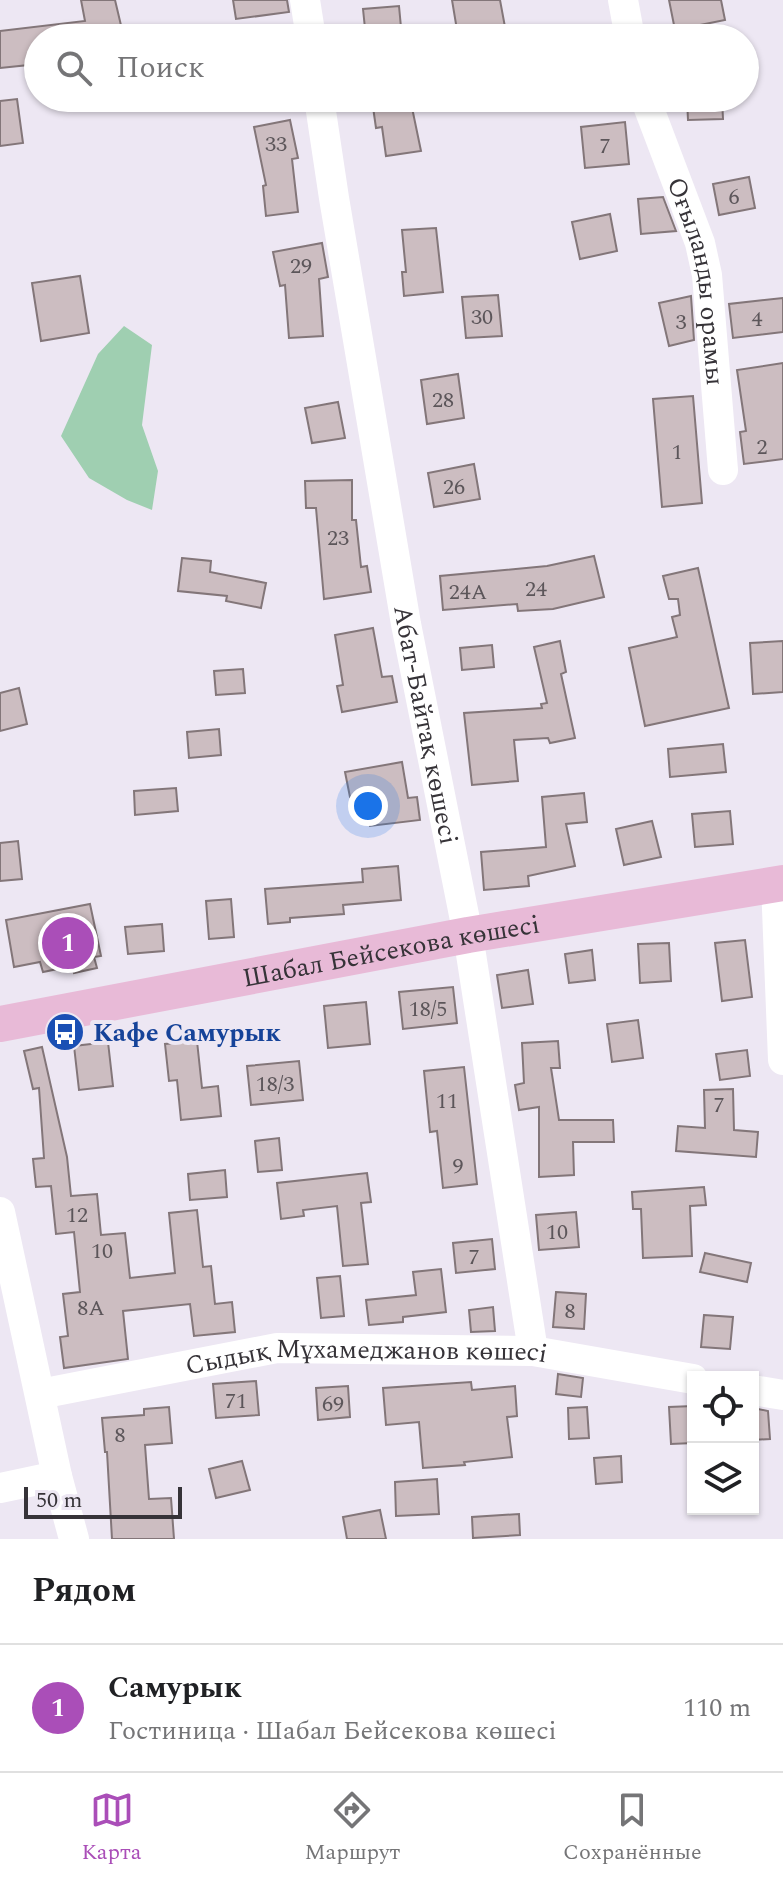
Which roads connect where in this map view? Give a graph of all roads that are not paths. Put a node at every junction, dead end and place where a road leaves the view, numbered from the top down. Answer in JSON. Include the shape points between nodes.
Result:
{"nodes":[{"id":1,"x":305,"y":0,"type":"edge"},
{"id":2,"x":623,"y":0,"type":"edge"},
{"id":3,"x":309,"y":24,"type":"edge"},
{"id":4,"x":627,"y":24,"type":"edge"},
{"id":5,"x":321,"y":112,"type":"edge"},
{"id":6,"x":650,"y":112,"type":"edge"},
{"id":7,"x":723,"y":470,"type":"dead end"},
{"id":8,"x":779,"y":883,"type":"edge"},
{"id":9,"x":468,"y":935,"type":"junction"},
{"id":10,"x":0,"y":1024,"type":"edge"},
{"id":11,"x":783,"y":1060,"type":"edge"},
{"id":12,"x":0,"y":1212,"type":"edge"},
{"id":13,"x":533,"y":1351,"type":"junction"},
{"id":14,"x":687,"y":1378,"type":"edge"},
{"id":15,"x":759,"y":1391,"type":"edge"},
{"id":16,"x":40,"y":1394,"type":"junction"},
{"id":17,"x":783,"y":1395,"type":"edge"},
{"id":18,"x":57,"y":1476,"type":"junction"},
{"id":19,"x":0,"y":1488,"type":"edge"},
{"id":20,"x":74,"y":1539,"type":"edge"}],
"edges":[{"from":1,"to":3,"type":"street"},
{"from":2,"to":4,"type":"street"},
{"from":5,"to":9,"type":"street","name":"Абат-Байтақ көшесі","via":[[406,624]]},
{"from":6,"to":7,"type":"street","name":"Оғыланды орамы","via":[[707,275]]},
{"from":8,"to":9,"type":"main road","name":"Шабал Бейсекова көшесі"},
{"from":8,"to":11,"type":"street"},
{"from":9,"to":10,"type":"main road","name":"Шабал Бейсекова көшесі"},
{"from":9,"to":13,"type":"street","name":"Абат-Байтақ көшесі"},
{"from":12,"to":16,"type":"street"},
{"from":13,"to":14,"type":"street","name":"Сыдық Мұхамеджанов көшесі"},
{"from":13,"to":16,"type":"street","name":"Сыдық Мұхамеджанов көшесі","via":[[277,1348]]},
{"from":15,"to":17,"type":"street"},
{"from":16,"to":18,"type":"street"},
{"from":18,"to":19,"type":"street"},
{"from":18,"to":20,"type":"street"}]}
